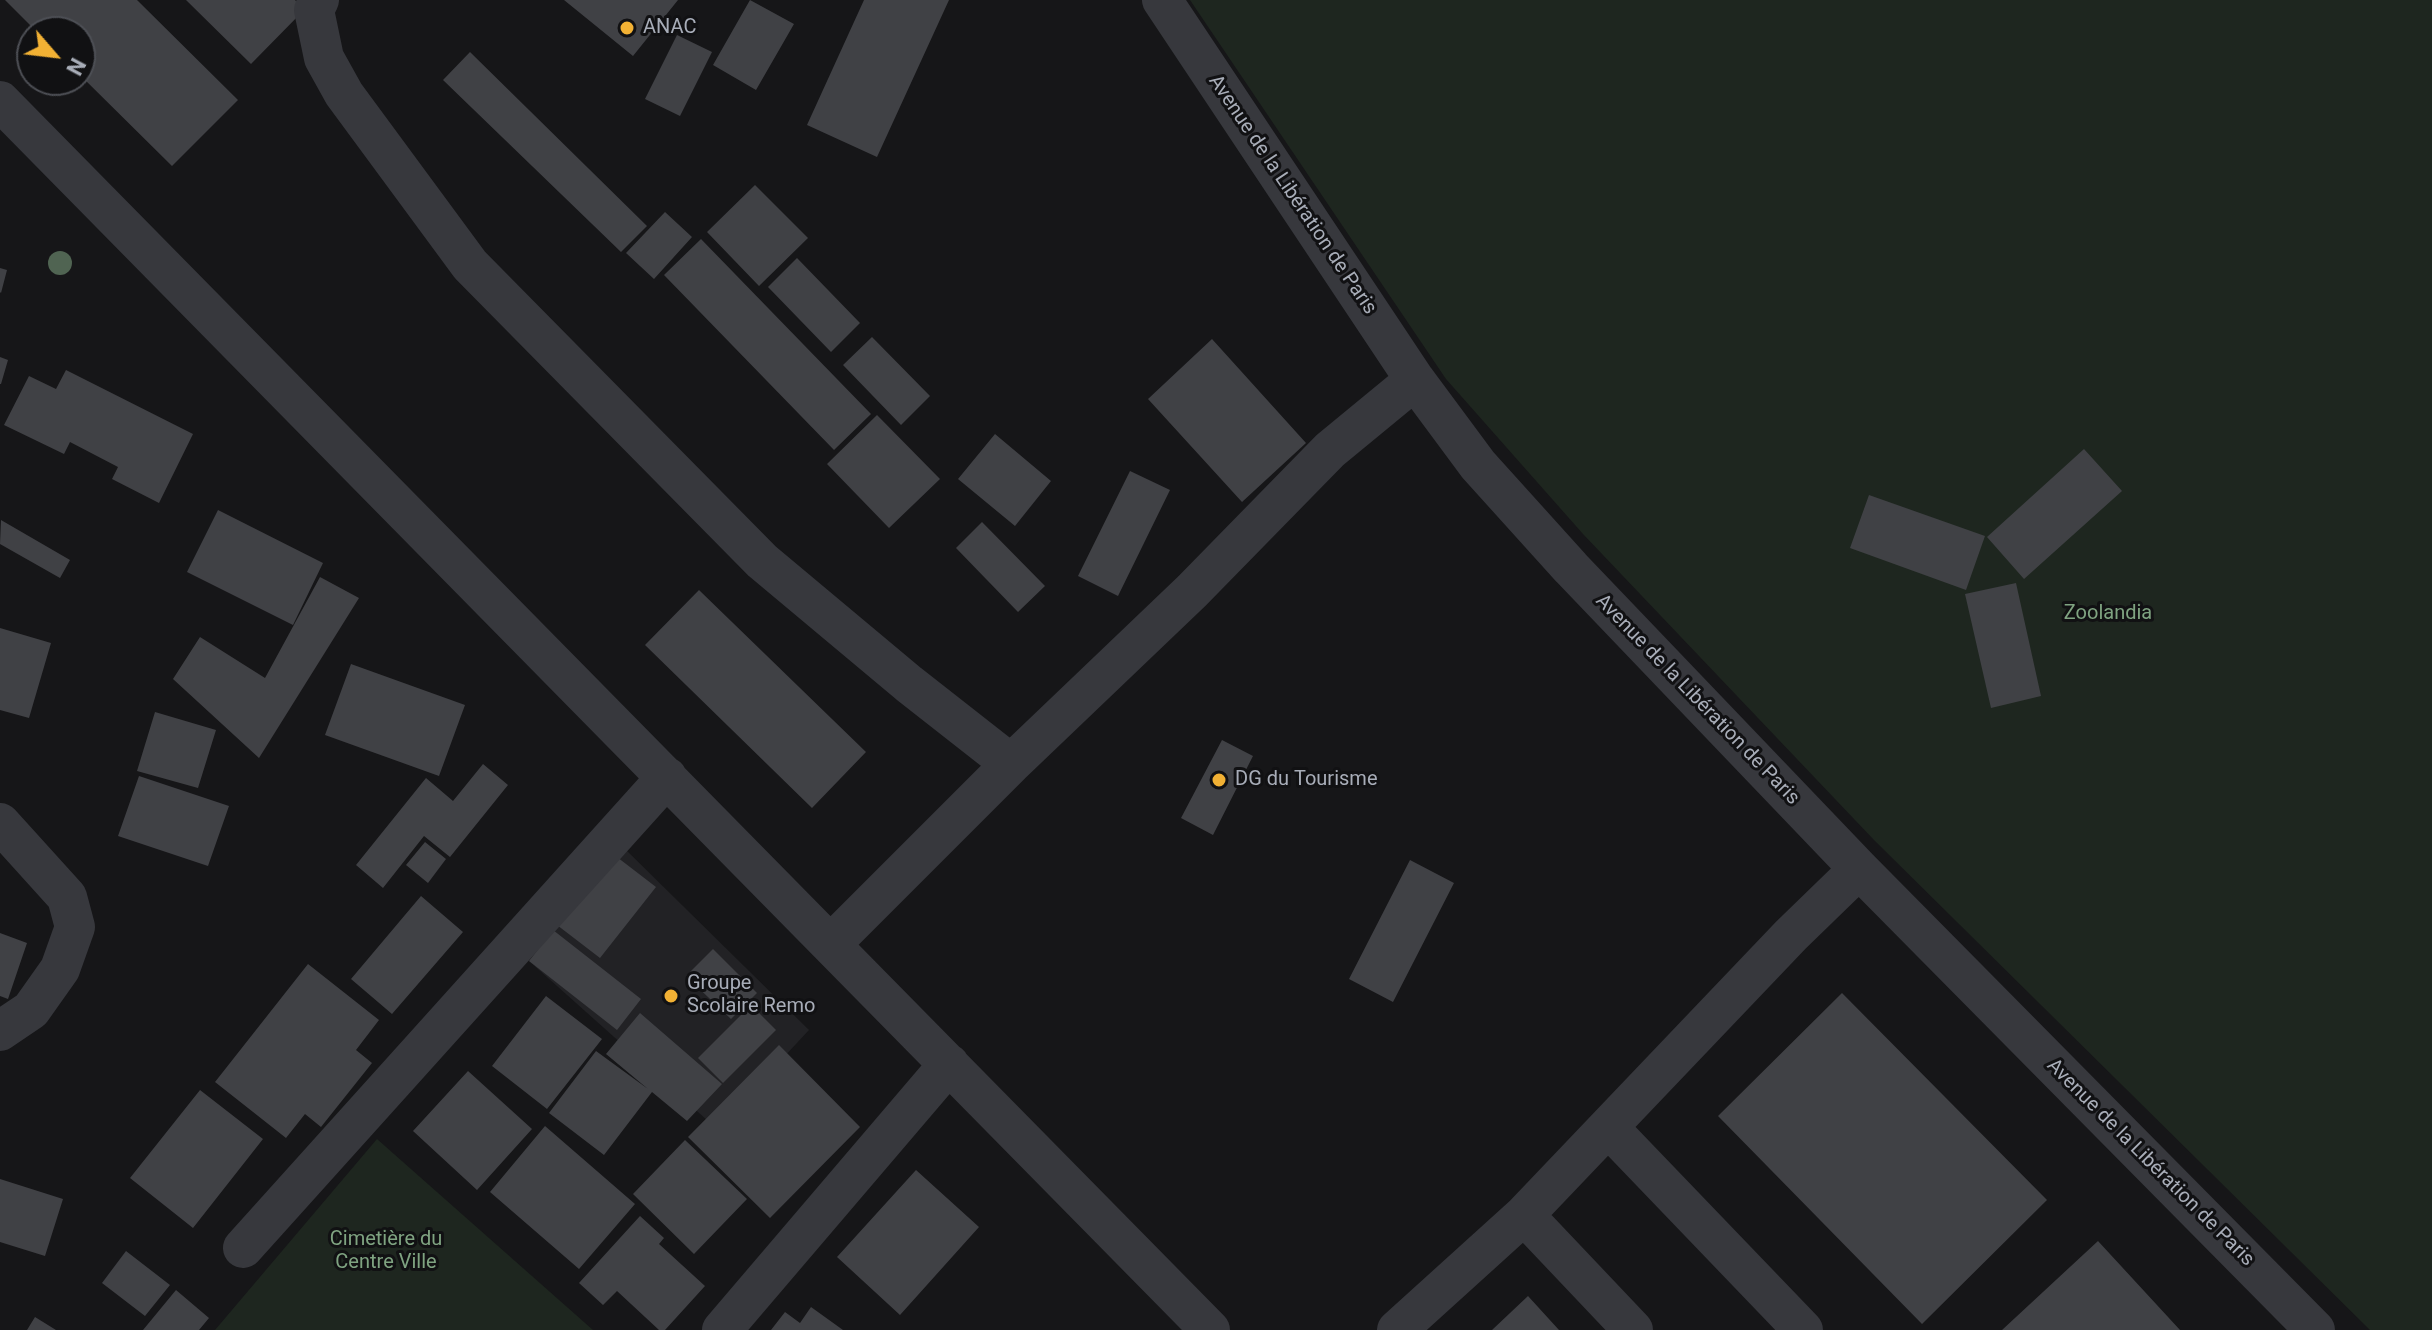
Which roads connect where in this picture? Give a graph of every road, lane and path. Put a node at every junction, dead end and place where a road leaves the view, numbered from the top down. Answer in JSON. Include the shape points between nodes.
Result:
{"nodes":[{"id":1,"x":319,"y":0,"type":"edge"},
{"id":2,"x":1162,"y":0,"type":"edge"},
{"id":3,"x":0,"y":101,"type":"edge"},
{"id":4,"x":1415,"y":380,"type":"junction"},
{"id":5,"x":1011,"y":764,"type":"junction"},
{"id":6,"x":667,"y":777,"type":"junction"},
{"id":7,"x":0,"y":823,"type":"edge"},
{"id":8,"x":1859,"y":869,"type":"junction"},
{"id":9,"x":832,"y":943,"type":"junction"},
{"id":10,"x":0,"y":1031,"type":"edge"},
{"id":11,"x":949,"y":1064,"type":"junction"},
{"id":12,"x":1608,"y":1127,"type":"junction"},
{"id":13,"x":1524,"y":1215,"type":"junction"},
{"id":14,"x":243,"y":1248,"type":"dead end"},
{"id":15,"x":722,"y":1330,"type":"edge"},
{"id":16,"x":1210,"y":1330,"type":"edge"},
{"id":17,"x":1397,"y":1330,"type":"edge"},
{"id":18,"x":1633,"y":1330,"type":"edge"},
{"id":19,"x":1803,"y":1330,"type":"edge"},
{"id":20,"x":2315,"y":1330,"type":"edge"}],
"edges":[{"from":1,"to":5,"type":"street","via":[[314,10],[324,58],[344,94],[470,265],[762,561]]},
{"from":2,"to":4,"type":"street","name":"Avenue de la Libération de Paris"},
{"from":3,"to":6,"type":"street"},
{"from":4,"to":5,"type":"street","via":[[1330,450]]},
{"from":4,"to":8,"type":"street","name":"Avenue de la Libération de Paris","via":[[1478,465],[1571,568]]},
{"from":5,"to":9,"type":"street"},
{"from":6,"to":9,"type":"street"},
{"from":6,"to":14,"type":"street"},
{"from":7,"to":10,"type":"street","via":[[67,897],[75,927],[60,969],[31,1010]]},
{"from":8,"to":12,"type":"street"},
{"from":8,"to":20,"type":"street","name":"Avenue de la Libération de Paris"},
{"from":9,"to":11,"type":"street"},
{"from":11,"to":15,"type":"street"},
{"from":11,"to":16,"type":"street"},
{"from":12,"to":13,"type":"street"},
{"from":12,"to":19,"type":"street"},
{"from":13,"to":17,"type":"street"},
{"from":13,"to":18,"type":"street"}]}
